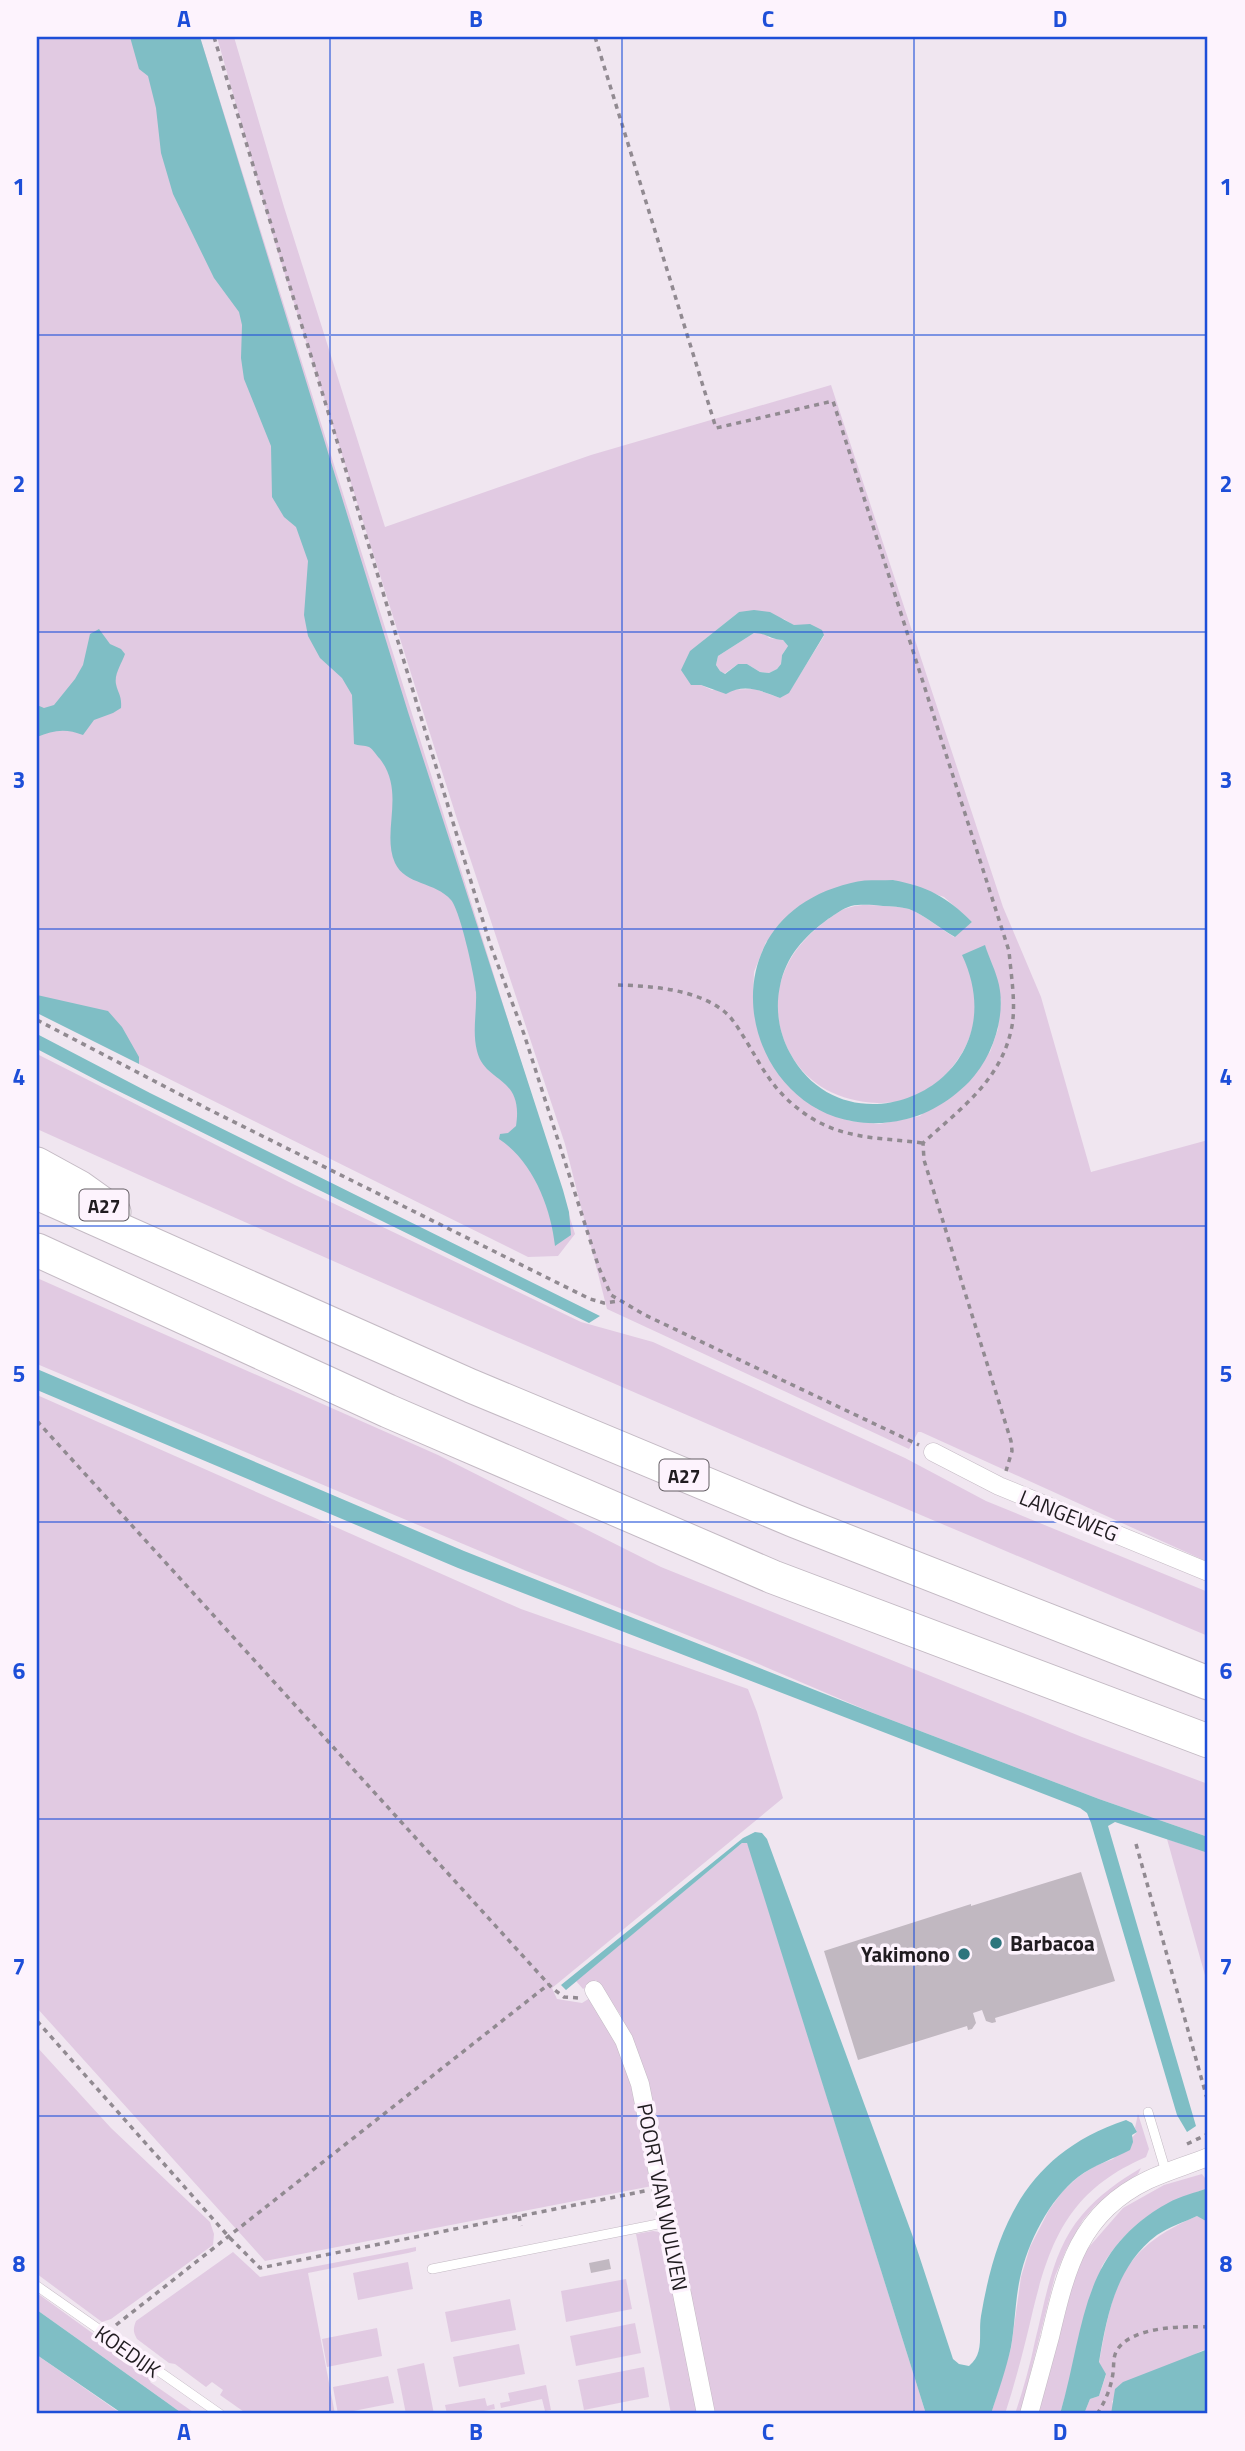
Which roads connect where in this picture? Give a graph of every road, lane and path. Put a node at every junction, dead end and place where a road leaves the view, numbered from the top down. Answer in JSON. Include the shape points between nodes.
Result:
{"nodes":[{"id":1,"x":214,"y":37,"type":"edge"},
{"id":2,"x":595,"y":37,"type":"edge"},
{"id":3,"x":618,"y":985,"type":"dead end"},
{"id":4,"x":37,"y":1020,"type":"edge"},
{"id":5,"x":923,"y":1143,"type":"junction"},
{"id":6,"x":37,"y":1164,"type":"edge"},
{"id":7,"x":37,"y":1192,"type":"edge"},
{"id":8,"x":168,"y":1249,"type":"junction"},
{"id":9,"x":37,"y":1250,"type":"edge"},
{"id":10,"x":37,"y":1270,"type":"edge"},
{"id":11,"x":619,"y":1301,"type":"junction"},
{"id":12,"x":388,"y":1411,"type":"junction"},
{"id":13,"x":37,"y":1421,"type":"edge"},
{"id":14,"x":1012,"y":1451,"type":"dead end"},
{"id":15,"x":933,"y":1452,"type":"joint"},
{"id":16,"x":1208,"y":1572,"type":"edge"},
{"id":17,"x":1208,"y":1683,"type":"edge"},
{"id":18,"x":1208,"y":1741,"type":"edge"},
{"id":19,"x":1136,"y":1844,"type":"dead end"},
{"id":20,"x":549,"y":1984,"type":"junction"},
{"id":21,"x":594,"y":1990,"type":"joint"},
{"id":22,"x":37,"y":2021,"type":"edge"},
{"id":23,"x":1208,"y":2102,"type":"edge"},
{"id":24,"x":1148,"y":2112,"type":"dead end"},
{"id":25,"x":1208,"y":2157,"type":"edge"},
{"id":26,"x":1166,"y":2172,"type":"junction"},
{"id":27,"x":645,"y":2191,"type":"dead end"},
{"id":28,"x":519,"y":2216,"type":"junction"},
{"id":29,"x":668,"y":2222,"type":"junction"},
{"id":30,"x":521,"y":2226,"type":"dead end"},
{"id":31,"x":229,"y":2237,"type":"junction"},
{"id":32,"x":432,"y":2269,"type":"dead end"},
{"id":33,"x":37,"y":2286,"type":"edge"},
{"id":34,"x":1208,"y":2328,"type":"edge"},
{"id":35,"x":103,"y":2335,"type":"junction"},
{"id":36,"x":220,"y":2414,"type":"edge"},
{"id":37,"x":706,"y":2414,"type":"edge"},
{"id":38,"x":1029,"y":2414,"type":"edge"},
{"id":39,"x":1097,"y":2414,"type":"edge"}],
"edges":[{"from":1,"to":11,"type":"path","via":[[490,944],[524,1034],[599,1268]]},
{"from":2,"to":5,"type":"path","via":[[716,428],[832,401],[1009,951],[1012,1026],[1000,1059],[986,1085]]},
{"from":3,"to":5,"type":"path","via":[[663,987],[697,997],[726,1013],[776,1088],[814,1119],[856,1137]]},
{"from":4,"to":11,"type":"path","via":[[590,1299]]},
{"from":5,"to":14,"type":"path","via":[[924,1160]]},
{"from":6,"to":8,"type":"highway","number":"A27","via":[[79,1187]]},
{"from":7,"to":8,"type":"highway","number":"A27"},
{"from":8,"to":17,"type":"highway","number":"A27","via":[[471,1386]]},
{"from":9,"to":12,"type":"highway"},
{"from":10,"to":12,"type":"highway","via":[[295,1392]]},
{"from":11,"to":15,"type":"path"},
{"from":12,"to":18,"type":"highway","via":[[773,1577]]},
{"from":13,"to":20,"type":"path"},
{"from":15,"to":16,"type":"street","name":"LANGEWEG","via":[[999,1486]]},
{"from":19,"to":23,"type":"path"},
{"from":20,"to":21,"type":"path","via":[[557,1993],[572,1998]]},
{"from":20,"to":31,"type":"path"},
{"from":21,"to":29,"type":"street","name":"POORT VAN WULVEN","via":[[633,2060]]},
{"from":22,"to":31,"type":"path"},
{"from":24,"to":26,"type":"lane"},
{"from":25,"to":26,"type":"street"},
{"from":26,"to":38,"type":"street","via":[[1120,2198],[1083,2236],[1064,2277]]},
{"from":27,"to":28,"type":"path"},
{"from":28,"to":30,"type":"path"},
{"from":28,"to":31,"type":"path","via":[[260,2268]]},
{"from":29,"to":32,"type":"lane"},
{"from":29,"to":37,"type":"street","name":"POORT VAN WULVEN"},
{"from":31,"to":35,"type":"path"},
{"from":33,"to":35,"type":"lane","name":"KOEDIJK"},
{"from":34,"to":39,"type":"path","via":[[1173,2326],[1123,2343]]},
{"from":35,"to":36,"type":"lane","name":"KOEDIJK"}]}
